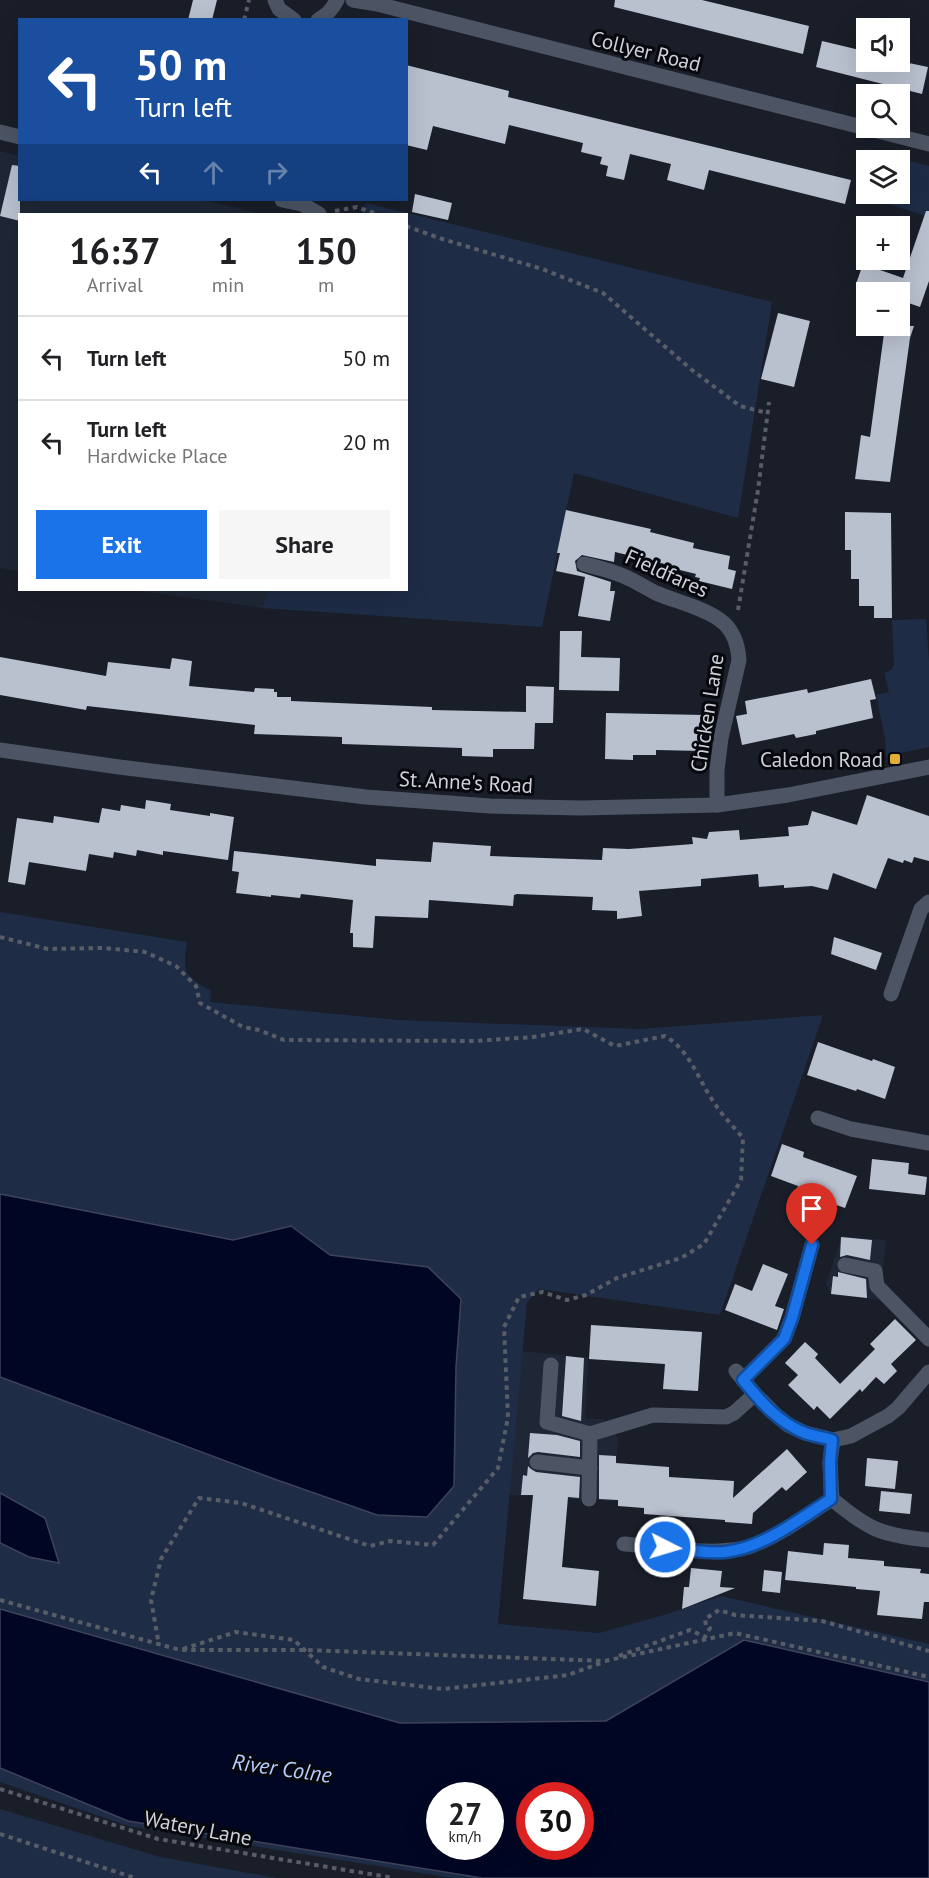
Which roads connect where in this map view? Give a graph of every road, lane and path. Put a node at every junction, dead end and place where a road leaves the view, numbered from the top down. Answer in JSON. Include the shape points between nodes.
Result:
{"nodes":[{"id":1,"x":249,"y":0,"type":"edge"},
{"id":2,"x":275,"y":0,"type":"edge"},
{"id":3,"x":337,"y":0,"type":"edge"},
{"id":4,"x":353,"y":0,"type":"edge"},
{"id":5,"x":244,"y":18,"type":"edge"},
{"id":6,"x":291,"y":18,"type":"edge"},
{"id":7,"x":321,"y":18,"type":"edge"},
{"id":8,"x":0,"y":132,"type":"edge"},
{"id":9,"x":18,"y":136,"type":"edge"},
{"id":10,"x":929,"y":144,"type":"edge"},
{"id":11,"x":287,"y":201,"type":"edge"},
{"id":12,"x":323,"y":213,"type":"edge"},
{"id":13,"x":330,"y":213,"type":"edge"},
{"id":14,"x":374,"y":213,"type":"edge"},
{"id":15,"x":408,"y":227,"type":"edge"},
{"id":16,"x":769,"y":402,"type":"dead end"},
{"id":17,"x":767,"y":413,"type":"junction"},
{"id":18,"x":584,"y":564,"type":"dead end"},
{"id":19,"x":730,"y":629,"type":"junction"},
{"id":20,"x":0,"y":750,"type":"edge"},
{"id":21,"x":929,"y":766,"type":"edge"},
{"id":22,"x":717,"y":805,"type":"junction"},
{"id":23,"x":929,"y":902,"type":"edge"},
{"id":24,"x":0,"y":937,"type":"edge"},
{"id":25,"x":891,"y":994,"type":"dead end"},
{"id":26,"x":818,"y":1118,"type":"dead end"},
{"id":27,"x":929,"y":1143,"type":"edge"},
{"id":28,"x":812,"y":1245,"type":"dead end"},
{"id":29,"x":845,"y":1265,"type":"dead end"},
{"id":30,"x":929,"y":1339,"type":"edge"},
{"id":31,"x":551,"y":1365,"type":"dead end"},
{"id":32,"x":929,"y":1372,"type":"edge"},
{"id":33,"x":755,"y":1394,"type":"junction"},
{"id":34,"x":590,"y":1434,"type":"junction"},
{"id":35,"x":832,"y":1440,"type":"junction"},
{"id":36,"x":537,"y":1462,"type":"dead end"},
{"id":37,"x":590,"y":1468,"type":"junction"},
{"id":38,"x":589,"y":1499,"type":"dead end"},
{"id":39,"x":831,"y":1499,"type":"junction"},
{"id":40,"x":929,"y":1540,"type":"edge"},
{"id":41,"x":624,"y":1544,"type":"dead end"},
{"id":42,"x":0,"y":1600,"type":"edge"},
{"id":43,"x":159,"y":1645,"type":"junction"},
{"id":44,"x":180,"y":1650,"type":"junction"},
{"id":45,"x":305,"y":1650,"type":"junction"},
{"id":46,"x":929,"y":1651,"type":"edge"},
{"id":47,"x":605,"y":1661,"type":"junction"},
{"id":48,"x":929,"y":1677,"type":"edge"},
{"id":49,"x":0,"y":1789,"type":"edge"},
{"id":50,"x":0,"y":1834,"type":"edge"},
{"id":51,"x":135,"y":1878,"type":"edge"},
{"id":52,"x":394,"y":1878,"type":"edge"}],
"edges":[{"from":1,"to":5,"type":"path"},
{"from":2,"to":6,"type":"street","via":[[279,9]]},
{"from":3,"to":7,"type":"street"},
{"from":4,"to":10,"type":"street","name":"Collyer Road"},
{"from":8,"to":9,"type":"street"},
{"from":11,"to":12,"type":"street"},
{"from":13,"to":14,"type":"path","via":[[357,207]]},
{"from":15,"to":17,"type":"path","via":[[542,269],[603,293],[740,406]]},
{"from":16,"to":17,"type":"path"},
{"from":17,"to":19,"type":"path","via":[[737,618]]},
{"from":18,"to":19,"type":"street","name":"Fieldfares","via":[[605,568],[708,613]]},
{"from":19,"to":22,"type":"street","name":"Chicken Lane","via":[[740,660],[721,738]]},
{"from":20,"to":22,"type":"street","name":"St. Anne's Road","via":[[377,798],[581,808]]},
{"from":21,"to":22,"type":"street","name":"St. Anne's Road","via":[[788,795]]},
{"from":23,"to":25,"type":"street","via":[[921,909]]},
{"from":24,"to":43,"type":"path","via":[[48,949],[145,952],[176,966],[196,986],[200,1003],[243,1027],[284,1040],[474,1041],[584,1029],[615,1046],[665,1035],[695,1068],[713,1101],[743,1138],[741,1180],[704,1244],[681,1258],[617,1278],[567,1300],[542,1292],[519,1297],[504,1327],[508,1417],[498,1468],[433,1545],[390,1541],[370,1546],[241,1503],[199,1498],[161,1559],[151,1600]]},
{"from":26,"to":27,"type":"street","via":[[851,1129]]},
{"from":28,"to":33,"type":"street","via":[[784,1339],[740,1376]]},
{"from":29,"to":30,"type":"street","via":[[875,1271],[877,1286]]},
{"from":31,"to":34,"type":"street","via":[[547,1422]]},
{"from":32,"to":35,"type":"street","via":[[888,1416],[851,1436]]},
{"from":33,"to":34,"type":"street","via":[[726,1417],[653,1415]]},
{"from":33,"to":35,"type":"street","via":[[788,1425]]},
{"from":34,"to":37,"type":"street"},
{"from":35,"to":39,"type":"street"},
{"from":36,"to":37,"type":"street"},
{"from":37,"to":38,"type":"street"},
{"from":39,"to":40,"type":"street","via":[[880,1532]]},
{"from":39,"to":41,"type":"street","via":[[746,1548],[722,1552]]},
{"from":42,"to":43,"type":"path"},
{"from":43,"to":44,"type":"path"},
{"from":44,"to":45,"type":"path"},
{"from":44,"to":45,"type":"path","via":[[236,1632],[294,1640]]},
{"from":45,"to":47,"type":"path"},
{"from":45,"to":47,"type":"path","via":[[323,1667],[359,1679],[443,1689],[568,1675]]},
{"from":46,"to":47,"type":"path","via":[[822,1620],[735,1615],[719,1610],[705,1620],[710,1628],[705,1637],[690,1630]]},
{"from":47,"to":48,"type":"path","via":[[735,1633]]},
{"from":49,"to":52,"type":"path","name":"Watery Lane","via":[[158,1839]]},
{"from":50,"to":51,"type":"path"}]}
